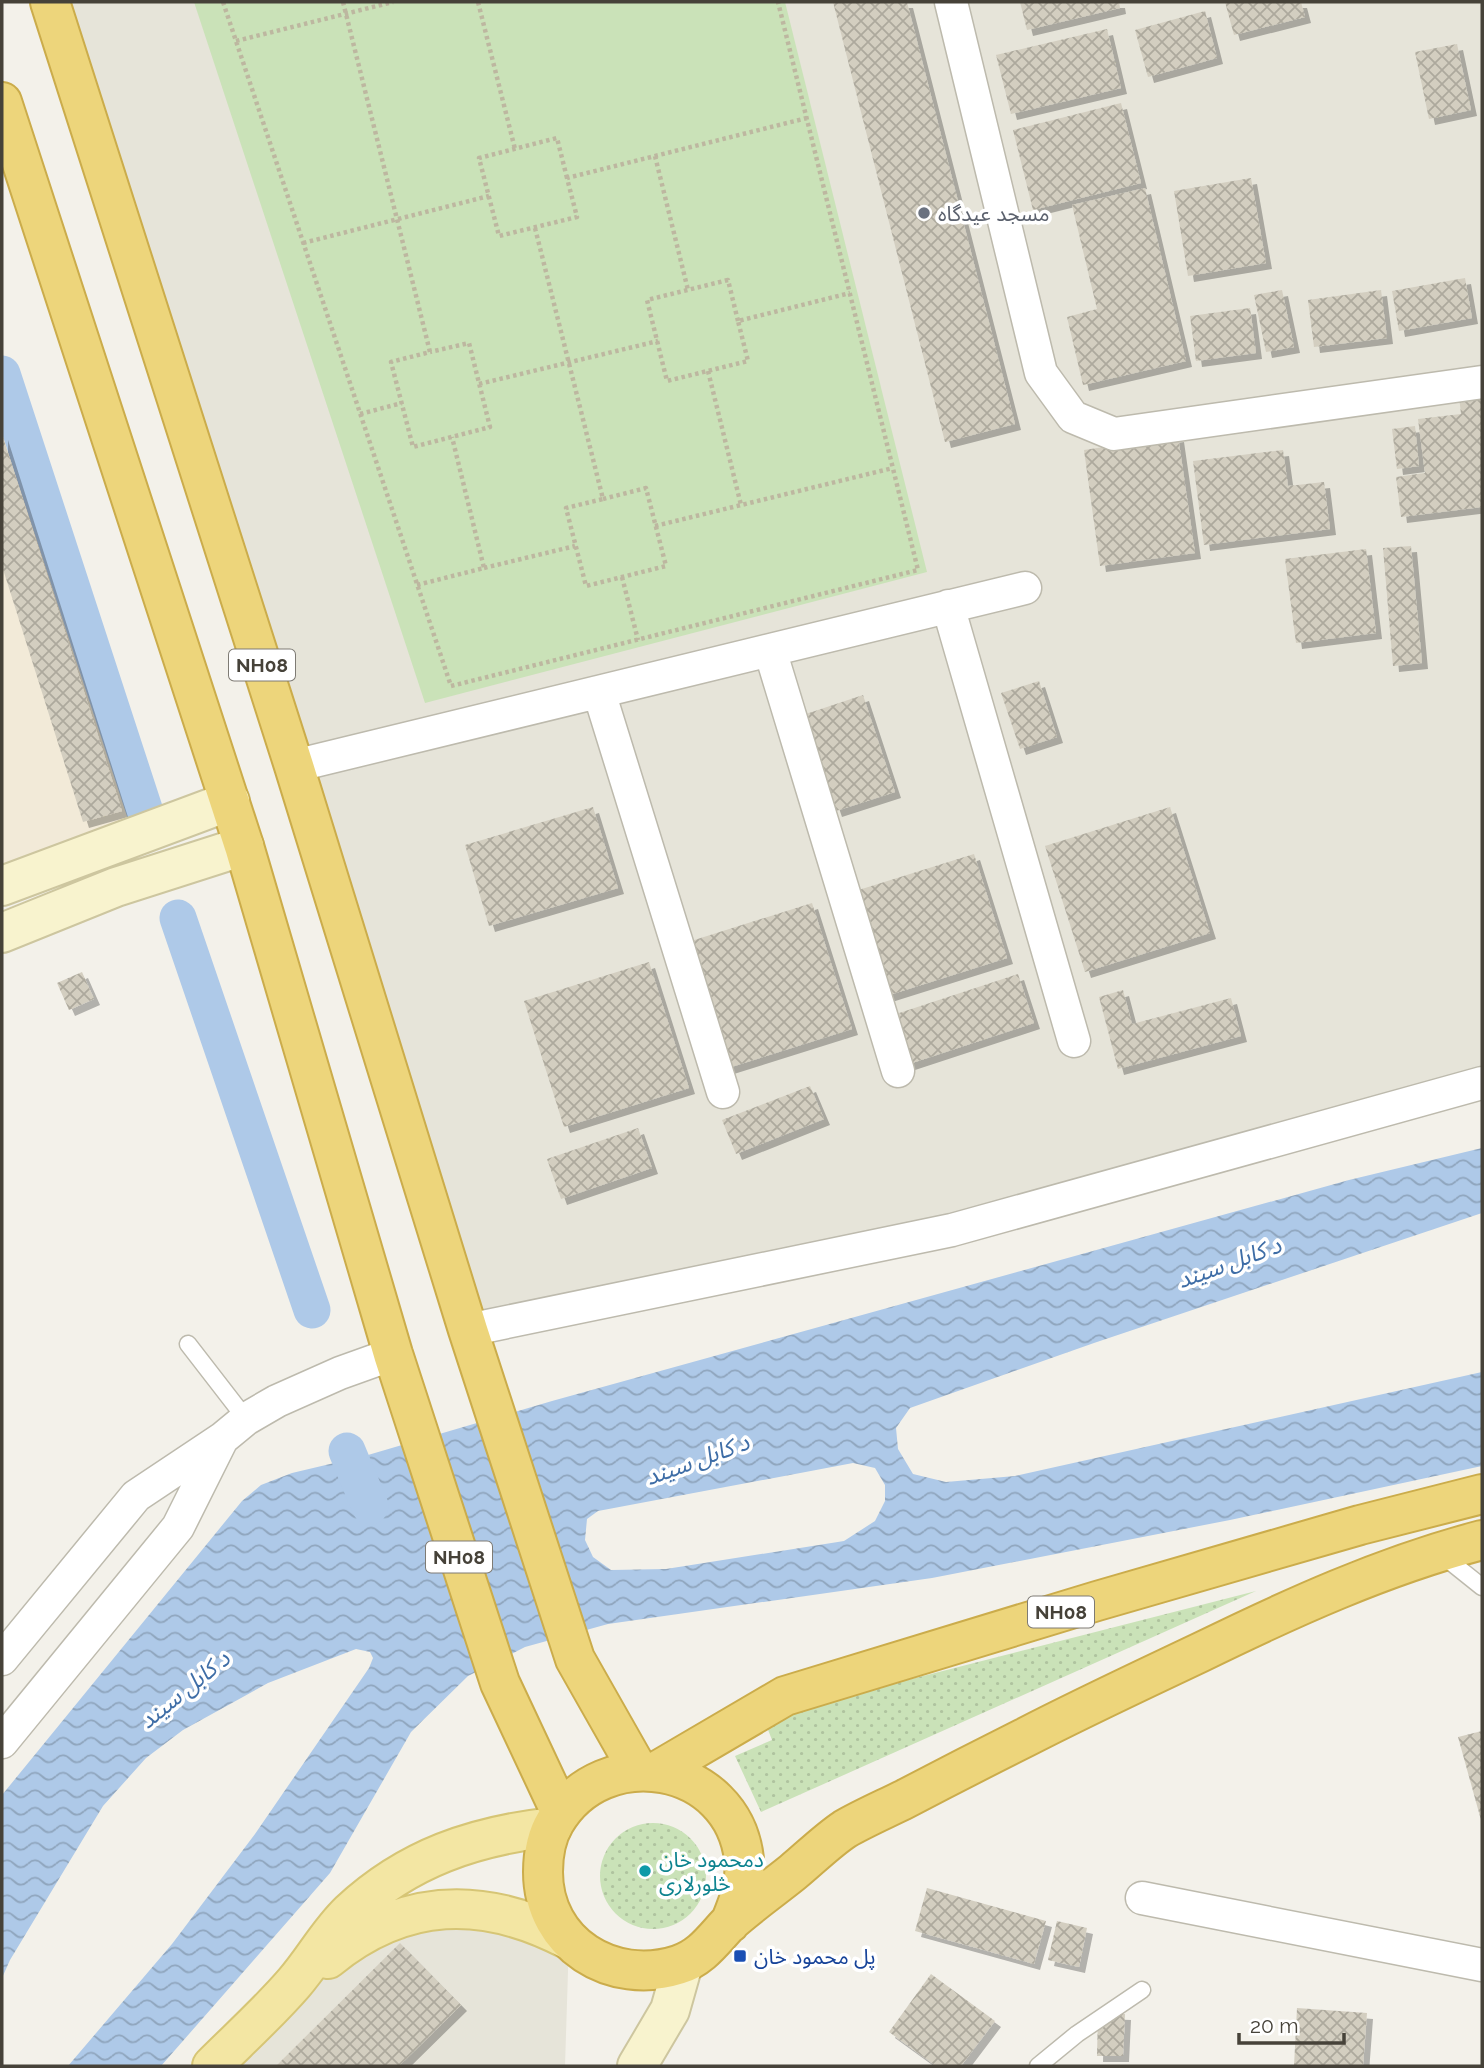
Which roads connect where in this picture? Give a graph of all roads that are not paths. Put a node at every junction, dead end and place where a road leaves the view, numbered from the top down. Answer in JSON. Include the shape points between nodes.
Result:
{"nodes":[{"id":1,"x":50,"y":2,"type":"edge"},
{"id":2,"x":951,"y":2,"type":"edge"},
{"id":3,"x":2,"y":102,"type":"edge"},
{"id":4,"x":1482,"y":382,"type":"edge"},
{"id":5,"x":1025,"y":588,"type":"dead end"},
{"id":6,"x":948,"y":606,"type":"junction"},
{"id":7,"x":770,"y":650,"type":"junction"},
{"id":8,"x":599,"y":692,"type":"junction"},
{"id":9,"x":294,"y":766,"type":"junction"},
{"id":10,"x":230,"y":801,"type":"junction"},
{"id":11,"x":244,"y":846,"type":"junction"},
{"id":12,"x":2,"y":886,"type":"edge"},
{"id":13,"x":2,"y":933,"type":"edge"},
{"id":14,"x":1074,"y":1041,"type":"dead end"},
{"id":15,"x":898,"y":1071,"type":"dead end"},
{"id":16,"x":1482,"y":1083,"type":"edge"},
{"id":17,"x":723,"y":1092,"type":"dead end"},
{"id":18,"x":468,"y":1330,"type":"junction"},
{"id":19,"x":188,"y":1344,"type":"dead end"},
{"id":20,"x":393,"y":1354,"type":"junction"},
{"id":21,"x":235,"y":1429,"type":"junction"},
{"id":22,"x":1482,"y":1494,"type":"edge"},
{"id":23,"x":1482,"y":1540,"type":"edge"},
{"id":24,"x":1437,"y":1552,"type":"junction"},
{"id":25,"x":1482,"y":1587,"type":"edge"},
{"id":26,"x":2,"y":1659,"type":"edge"},
{"id":27,"x":2,"y":1742,"type":"edge"},
{"id":28,"x":647,"y":1770,"type":"junction"},
{"id":29,"x":556,"y":1820,"type":"junction"},
{"id":30,"x":1142,"y":1898,"type":"dead end"},
{"id":31,"x":730,"y":1923,"type":"junction"},
{"id":32,"x":569,"y":1940,"type":"junction"},
{"id":33,"x":1482,"y":1965,"type":"edge"},
{"id":34,"x":668,"y":1968,"type":"junction"},
{"id":35,"x":295,"y":1982,"type":"junction"},
{"id":36,"x":1142,"y":1990,"type":"dead end"},
{"id":37,"x":212,"y":2066,"type":"edge"},
{"id":38,"x":616,"y":2066,"type":"edge"},
{"id":39,"x":637,"y":2066,"type":"edge"},
{"id":40,"x":1038,"y":2066,"type":"edge"}],
"edges":[{"from":1,"to":9,"type":"highway","number":"NH08"},
{"from":2,"to":4,"type":"street","via":[[1041,373],[1073,417],[1114,434]]},
{"from":3,"to":10,"type":"highway","number":"NH08"},
{"from":5,"to":6,"type":"street"},
{"from":6,"to":7,"type":"street"},
{"from":6,"to":14,"type":"street"},
{"from":7,"to":8,"type":"street"},
{"from":7,"to":15,"type":"street"},
{"from":8,"to":9,"type":"street"},
{"from":8,"to":17,"type":"street"},
{"from":9,"to":18,"type":"highway","number":"NH08"},
{"from":10,"to":11,"type":"highway","number":"NH08"},
{"from":10,"to":12,"type":"main road"},
{"from":11,"to":13,"type":"main road","via":[[116,887]]},
{"from":11,"to":20,"type":"highway","number":"NH08"},
{"from":16,"to":18,"type":"street","via":[[952,1230]]},
{"from":18,"to":28,"type":"highway","number":"NH08","via":[[575,1659]]},
{"from":19,"to":21,"type":"lane"},
{"from":20,"to":21,"type":"street","via":[[277,1401]]},
{"from":20,"to":29,"type":"highway","number":"NH08","via":[[500,1683]]},
{"from":21,"to":26,"type":"street","via":[[136,1496]]},
{"from":21,"to":27,"type":"street","via":[[178,1527]]},
{"from":22,"to":28,"type":"highway","number":"NH08","via":[[1347,1528],[785,1696]]},
{"from":23,"to":24,"type":"highway"},
{"from":24,"to":25,"type":"lane"},
{"from":24,"to":31,"type":"highway","via":[[1310,1599],[1066,1716],[844,1830]]},
{"from":28,"to":29,"type":"highway","number":"NH08","via":[[608,1777],[581,1791]]},
{"from":28,"to":31,"type":"highway","via":[[688,1780],[716,1800],[735,1827],[744,1870],[742,1892]]},
{"from":29,"to":32,"type":"highway","via":[[543,1856],[543,1886],[551,1915]]},
{"from":29,"to":35,"type":"main road","via":[[464,1843],[422,1861],[349,1913]]},
{"from":30,"to":33,"type":"street"},
{"from":31,"to":34,"type":"highway","via":[[710,1947]]},
{"from":32,"to":34,"type":"highway","via":[[593,1959],[622,1970]]},
{"from":32,"to":35,"type":"main road","via":[[508,1914],[441,1910],[377,1927]]},
{"from":34,"to":38,"type":"main road"},
{"from":34,"to":39,"type":"main road","via":[[670,2010]]},
{"from":35,"to":37,"type":"main road"},
{"from":36,"to":40,"type":"lane"}]}
